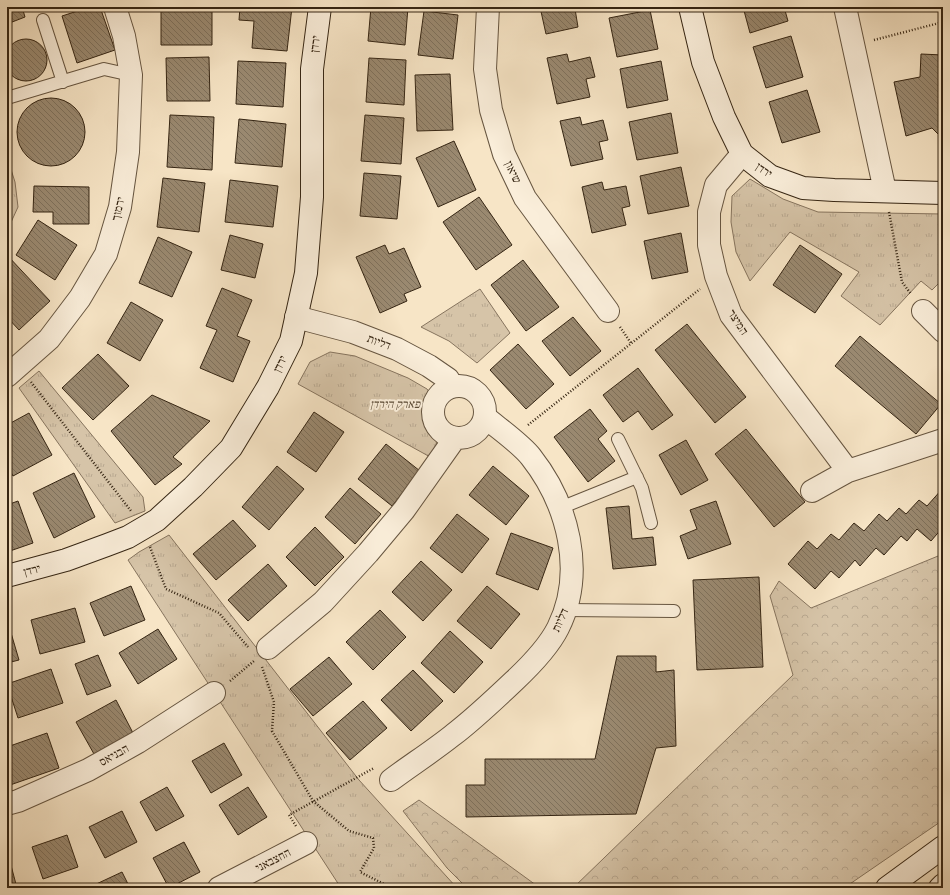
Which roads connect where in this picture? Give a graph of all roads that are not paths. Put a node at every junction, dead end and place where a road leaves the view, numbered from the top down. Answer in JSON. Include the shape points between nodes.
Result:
{"nodes":[{"id":1,"x":115,"y":7,"type":"edge"},
{"id":2,"x":320,"y":7,"type":"edge"},
{"id":3,"x":488,"y":7,"type":"edge"},
{"id":4,"x":690,"y":7,"type":"edge"},
{"id":5,"x":845,"y":7,"type":"edge"},
{"id":6,"x":43,"y":20,"type":"dead end"},
{"id":7,"x":130,"y":75,"type":"junction"},
{"id":8,"x":63,"y":82,"type":"junction"},
{"id":9,"x":7,"y":98,"type":"edge"},
{"id":10,"x":742,"y":154,"type":"junction"},
{"id":11,"x":885,"y":191,"type":"junction"},
{"id":12,"x":943,"y":193,"type":"edge"},
{"id":13,"x":608,"y":311,"type":"dead end"},
{"id":14,"x":923,"y":311,"type":"road end"},
{"id":15,"x":296,"y":317,"type":"junction"},
{"id":16,"x":943,"y":331,"type":"edge"},
{"id":17,"x":13,"y":371,"type":"edge"},
{"id":18,"x":452,"y":386,"type":"junction"},
{"id":19,"x":485,"y":417,"type":"junction"},
{"id":20,"x":455,"y":438,"type":"junction"},
{"id":21,"x":618,"y":438,"type":"dead end"},
{"id":22,"x":943,"y":440,"type":"edge"},
{"id":23,"x":848,"y":471,"type":"junction"},
{"id":24,"x":637,"y":477,"type":"junction"},
{"id":25,"x":812,"y":491,"type":"dead end"},
{"id":26,"x":560,"y":508,"type":"junction"},
{"id":27,"x":651,"y":523,"type":"dead end"},
{"id":28,"x":7,"y":576,"type":"edge"},
{"id":29,"x":565,"y":610,"type":"junction"},
{"id":30,"x":674,"y":611,"type":"dead end"},
{"id":31,"x":263,"y":653,"type":"road end"},
{"id":32,"x":214,"y":693,"type":"road end"},
{"id":33,"x":391,"y":780,"type":"road end"},
{"id":34,"x":7,"y":804,"type":"edge"},
{"id":35,"x":306,"y":843,"type":"road end"},
{"id":36,"x":943,"y":847,"type":"edge"},
{"id":37,"x":943,"y":886,"type":"edge"},
{"id":38,"x":219,"y":888,"type":"edge"},
{"id":39,"x":887,"y":888,"type":"edge"},
{"id":40,"x":940,"y":888,"type":"edge"}],
"edges":[{"from":1,"to":7,"type":"street","name":"ירמוך","via":[[124,36]]},
{"from":2,"to":15,"type":"street","name":"ירדן","via":[[312,69],[312,197],[306,273]]},
{"from":3,"to":13,"type":"street","name":"שיאון","via":[[485,69],[491,110],[504,154],[525,198]]},
{"from":4,"to":10,"type":"street","name":"ירדן","via":[[703,62],[724,117]]},
{"from":5,"to":11,"type":"street"},
{"from":6,"to":8,"type":"lane"},
{"from":7,"to":8,"type":"lane","via":[[104,70]]},
{"from":7,"to":17,"type":"street","name":"ירמוך","via":[[128,152],[120,207],[106,254],[80,298],[49,339]]},
{"from":8,"to":9,"type":"lane"},
{"from":10,"to":11,"type":"street","name":"ירדן","via":[[770,176],[803,188]]},
{"from":10,"to":23,"type":"street","name":"המיצר","via":[[716,185],[709,212],[709,245],[716,276],[731,315]]},
{"from":11,"to":12,"type":"street","name":"ירדן"},
{"from":14,"to":16,"type":"street"},
{"from":15,"to":18,"type":"street","name":"דליות","via":[[353,332],[397,349],[429,366],[448,379]]},
{"from":15,"to":28,"type":"street","name":"ירדן","via":[[291,340],[268,387],[231,448],[157,520],[128,537],[66,560]]},
{"from":18,"to":19,"type":"street","via":[[470,387],[477,392],[486,408]]},
{"from":18,"to":20,"type":"street","via":[[438,397],[433,414],[439,429]]},
{"from":19,"to":20,"type":"street","via":[[478,430],[470,436]]},
{"from":19,"to":26,"type":"street","name":"דליות","via":[[530,456],[549,484]]},
{"from":20,"to":31,"type":"street","via":[[404,510],[368,553],[323,602]]},
{"from":21,"to":24,"type":"lane"},
{"from":22,"to":23,"type":"street"},
{"from":23,"to":25,"type":"street"},
{"from":24,"to":26,"type":"lane"},
{"from":24,"to":27,"type":"lane"},
{"from":26,"to":29,"type":"street","name":"דליות","via":[[572,556],[570,595]]},
{"from":29,"to":30,"type":"lane"},
{"from":29,"to":33,"type":"street","name":"דליות","via":[[558,628],[536,660],[453,735]]},
{"from":32,"to":34,"type":"street","name":"הבניאס","via":[[138,742],[88,770]]},
{"from":35,"to":38,"type":"street","name":"החצבאני"},
{"from":36,"to":39,"type":"street"},
{"from":37,"to":40,"type":"street"}]}
